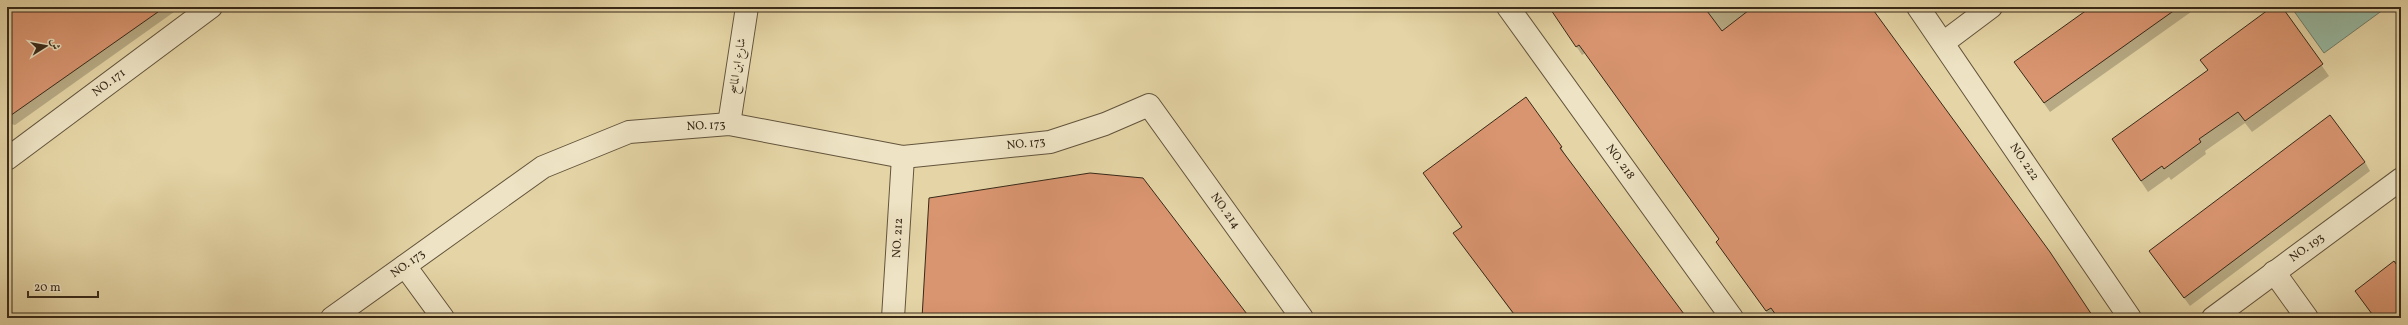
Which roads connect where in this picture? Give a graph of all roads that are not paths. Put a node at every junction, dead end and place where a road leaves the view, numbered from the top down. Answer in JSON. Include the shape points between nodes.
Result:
{"nodes":[{"id":1,"x":211,"y":7,"type":"edge"},
{"id":2,"x":747,"y":7,"type":"edge"},
{"id":3,"x":1508,"y":7,"type":"edge"},
{"id":4,"x":1918,"y":7,"type":"edge"},
{"id":5,"x":1991,"y":7,"type":"edge"},
{"id":6,"x":1943,"y":43,"type":"junction"},
{"id":7,"x":1148,"y":105,"type":"joint"},
{"id":8,"x":729,"y":124,"type":"junction"},
{"id":9,"x":903,"y":157,"type":"junction"},
{"id":10,"x":7,"y":159,"type":"edge"},
{"id":11,"x":2401,"y":179,"type":"edge"},
{"id":12,"x":405,"y":266,"type":"junction"},
{"id":13,"x":2274,"y":272,"type":"junction"},
{"id":14,"x":332,"y":318,"type":"edge"},
{"id":15,"x":443,"y":318,"type":"edge"},
{"id":16,"x":893,"y":318,"type":"edge"},
{"id":17,"x":1302,"y":318,"type":"edge"},
{"id":18,"x":1732,"y":318,"type":"edge"},
{"id":19,"x":2130,"y":318,"type":"edge"},
{"id":20,"x":2213,"y":318,"type":"edge"},
{"id":21,"x":2307,"y":318,"type":"edge"}],
"edges":[{"from":1,"to":10,"type":"street","name":"NO. 171"},
{"from":2,"to":8,"type":"street","name":"شارع ابن الماسح"},
{"from":3,"to":18,"type":"street","name":"NO. 218"},
{"from":4,"to":6,"type":"street","name":"NO. 222"},
{"from":5,"to":6,"type":"street"},
{"from":6,"to":19,"type":"street","name":"NO. 222"},
{"from":7,"to":9,"type":"street","name":"NO. 173","via":[[1105,124],[1050,142]]},
{"from":7,"to":17,"type":"street","name":"NO. 214"},
{"from":8,"to":9,"type":"street","name":"NO. 173"},
{"from":8,"to":12,"type":"street","name":"NO. 173","via":[[629,132],[543,167]]},
{"from":9,"to":16,"type":"street","name":"NO. 212"},
{"from":11,"to":13,"type":"street","name":"NO. 193"},
{"from":12,"to":14,"type":"street","name":"NO. 173"},
{"from":12,"to":15,"type":"street"},
{"from":13,"to":20,"type":"street","name":"NO. 193"},
{"from":13,"to":21,"type":"street"}]}
